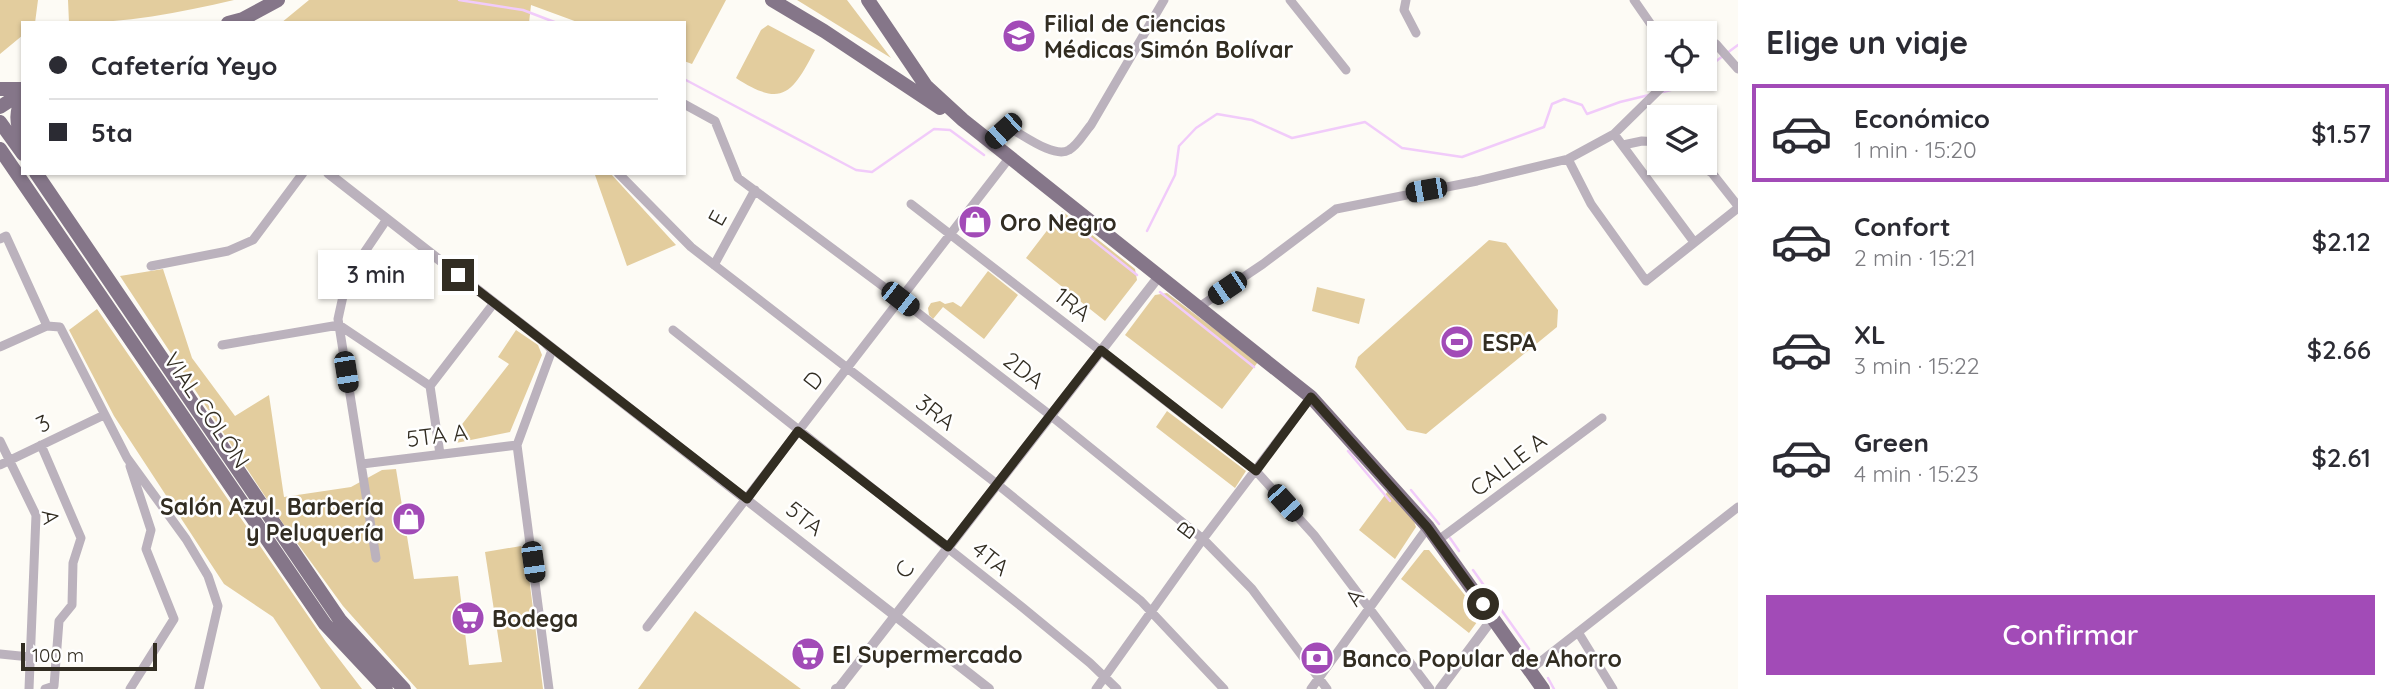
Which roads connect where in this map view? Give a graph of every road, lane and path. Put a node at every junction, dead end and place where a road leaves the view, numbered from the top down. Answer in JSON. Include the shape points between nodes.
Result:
{"nodes":[{"id":1,"x":278,"y":0,"type":"edge"},
{"id":2,"x":772,"y":0,"type":"edge"},
{"id":3,"x":868,"y":0,"type":"edge"},
{"id":4,"x":1164,"y":0,"type":"edge"},
{"id":5,"x":1290,"y":0,"type":"edge"},
{"id":6,"x":1406,"y":0,"type":"edge"},
{"id":7,"x":1634,"y":0,"type":"edge"},
{"id":8,"x":236,"y":21,"type":"edge"},
{"id":9,"x":1649,"y":21,"type":"edge"},
{"id":10,"x":1416,"y":33,"type":"dead end"},
{"id":11,"x":1717,"y":45,"type":"edge"},
{"id":12,"x":1738,"y":69,"type":"edge"},
{"id":13,"x":1346,"y":70,"type":"dead end"},
{"id":14,"x":0,"y":89,"type":"edge"},
{"id":15,"x":1657,"y":91,"type":"edge"},
{"id":16,"x":21,"y":92,"type":"edge"},
{"id":17,"x":21,"y":93,"type":"edge"},
{"id":18,"x":21,"y":98,"type":"edge"},
{"id":19,"x":686,"y":105,"type":"edge"},
{"id":20,"x":0,"y":107,"type":"edge"},
{"id":21,"x":962,"y":120,"type":"junction"},
{"id":22,"x":0,"y":122,"type":"edge"},
{"id":23,"x":21,"y":134,"type":"edge"},
{"id":24,"x":1614,"y":134,"type":"junction"},
{"id":25,"x":1647,"y":141,"type":"edge"},
{"id":26,"x":990,"y":143,"type":"junction"},
{"id":27,"x":1623,"y":145,"type":"junction"},
{"id":28,"x":0,"y":149,"type":"edge"},
{"id":29,"x":21,"y":152,"type":"edge"},
{"id":30,"x":1010,"y":157,"type":"junction"},
{"id":31,"x":1568,"y":159,"type":"junction"},
{"id":32,"x":39,"y":175,"type":"edge"},
{"id":33,"x":302,"y":175,"type":"edge"},
{"id":34,"x":331,"y":175,"type":"edge"},
{"id":35,"x":620,"y":175,"type":"edge"},
{"id":36,"x":1714,"y":175,"type":"edge"},
{"id":37,"x":755,"y":191,"type":"junction"},
{"id":38,"x":911,"y":204,"type":"dead end"},
{"id":39,"x":1738,"y":207,"type":"edge"},
{"id":40,"x":387,"y":219,"type":"junction"},
{"id":41,"x":950,"y":233,"type":"junction"},
{"id":42,"x":3,"y":238,"type":"edge"},
{"id":43,"x":1694,"y":242,"type":"junction"},
{"id":44,"x":714,"y":265,"type":"junction"},
{"id":45,"x":151,"y":266,"type":"dead end"},
{"id":46,"x":1160,"y":275,"type":"junction"},
{"id":47,"x":900,"y":299,"type":"junction"},
{"id":48,"x":494,"y":303,"type":"junction"},
{"id":49,"x":1199,"y":307,"type":"junction"},
{"id":50,"x":339,"y":325,"type":"junction"},
{"id":51,"x":47,"y":326,"type":"junction"},
{"id":52,"x":673,"y":330,"type":"dead end"},
{"id":53,"x":545,"y":342,"type":"junction"},
{"id":54,"x":222,"y":345,"type":"dead end"},
{"id":55,"x":0,"y":347,"type":"edge"},
{"id":56,"x":1101,"y":350,"type":"junction"},
{"id":57,"x":847,"y":368,"type":"junction"},
{"id":58,"x":430,"y":386,"type":"junction"},
{"id":59,"x":1311,"y":397,"type":"junction"},
{"id":60,"x":104,"y":415,"type":"junction"},
{"id":61,"x":1050,"y":415,"type":"junction"},
{"id":62,"x":1602,"y":418,"type":"dead end"},
{"id":63,"x":798,"y":431,"type":"junction"},
{"id":64,"x":0,"y":441,"type":"edge"},
{"id":65,"x":41,"y":445,"type":"junction"},
{"id":66,"x":517,"y":445,"type":"junction"},
{"id":67,"x":440,"y":454,"type":"junction"},
{"id":68,"x":127,"y":458,"type":"junction"},
{"id":69,"x":10,"y":461,"type":"junction"},
{"id":70,"x":362,"y":464,"type":"junction"},
{"id":71,"x":0,"y":465,"type":"edge"},
{"id":72,"x":1256,"y":471,"type":"junction"},
{"id":73,"x":997,"y":484,"type":"junction"},
{"id":74,"x":747,"y":499,"type":"junction"},
{"id":75,"x":1738,"y":508,"type":"edge"},
{"id":76,"x":1427,"y":527,"type":"junction"},
{"id":77,"x":1203,"y":539,"type":"junction"},
{"id":78,"x":1437,"y":541,"type":"junction"},
{"id":79,"x":948,"y":547,"type":"junction"},
{"id":80,"x":376,"y":558,"type":"dead end"},
{"id":81,"x":1368,"y":609,"type":"junction"},
{"id":82,"x":1152,"y":611,"type":"junction"},
{"id":83,"x":895,"y":616,"type":"junction"},
{"id":84,"x":1493,"y":618,"type":"junction"},
{"id":85,"x":325,"y":624,"type":"junction"},
{"id":86,"x":647,"y":627,"type":"dead end"},
{"id":87,"x":1578,"y":632,"type":"junction"},
{"id":88,"x":0,"y":654,"type":"edge"},
{"id":89,"x":30,"y":657,"type":"junction"},
{"id":90,"x":1531,"y":669,"type":"junction"},
{"id":91,"x":1105,"y":676,"type":"junction"},
{"id":92,"x":1318,"y":679,"type":"junction"},
{"id":93,"x":396,"y":687,"type":"edge"},
{"id":94,"x":29,"y":689,"type":"edge"},
{"id":95,"x":45,"y":689,"type":"edge"},
{"id":96,"x":130,"y":689,"type":"edge"},
{"id":97,"x":199,"y":689,"type":"edge"},
{"id":98,"x":372,"y":689,"type":"edge"},
{"id":99,"x":549,"y":689,"type":"edge"},
{"id":100,"x":836,"y":689,"type":"edge"},
{"id":101,"x":989,"y":689,"type":"edge"},
{"id":102,"x":1096,"y":689,"type":"edge"},
{"id":103,"x":1117,"y":689,"type":"edge"},
{"id":104,"x":1224,"y":689,"type":"edge"},
{"id":105,"x":1311,"y":689,"type":"edge"},
{"id":106,"x":1327,"y":689,"type":"edge"},
{"id":107,"x":1430,"y":689,"type":"edge"},
{"id":108,"x":1440,"y":689,"type":"edge"},
{"id":109,"x":1543,"y":689,"type":"edge"},
{"id":110,"x":1613,"y":689,"type":"edge"}],
"edges":[{"from":1,"to":8,"type":"main road"},
{"from":2,"to":21,"type":"main road"},
{"from":3,"to":21,"type":"main road","via":[[926,86]]},
{"from":4,"to":26,"type":"street","via":[[1091,125],[1067,152],[1048,149],[1008,127]]},
{"from":5,"to":13,"type":"street"},
{"from":6,"to":10,"type":"street","via":[[1404,10]]},
{"from":7,"to":9,"type":"street"},
{"from":11,"to":12,"type":"street"},
{"from":14,"to":16,"type":"main road"},
{"from":15,"to":24,"type":"street"},
{"from":17,"to":20,"type":"main road"},
{"from":18,"to":23,"type":"main road","via":[[17,125]]},
{"from":19,"to":37,"type":"street","name":"2DA","via":[[715,121],[738,178]]},
{"from":21,"to":26,"type":"main road"},
{"from":22,"to":29,"type":"main road"},
{"from":24,"to":27,"type":"street"},
{"from":24,"to":31,"type":"street"},
{"from":25,"to":27,"type":"street"},
{"from":26,"to":30,"type":"main road"},
{"from":27,"to":43,"type":"street"},
{"from":28,"to":85,"type":"main road","name":"VIAL COLÓN"},
{"from":30,"to":41,"type":"street","name":"D"},
{"from":30,"to":46,"type":"main road"},
{"from":31,"to":43,"type":"street","via":[[1591,204],[1646,281]]},
{"from":31,"to":49,"type":"street","via":[[1336,209]]},
{"from":32,"to":93,"type":"main road","name":"VIAL COLÓN","via":[[340,620]]},
{"from":33,"to":45,"type":"street","via":[[253,240],[228,251]]},
{"from":34,"to":40,"type":"street","name":"5TA"},
{"from":35,"to":44,"type":"street","name":"3RA","via":[[679,237]]},
{"from":36,"to":39,"type":"street"},
{"from":37,"to":44,"type":"street","name":"E"},
{"from":37,"to":47,"type":"street","name":"2DA"},
{"from":38,"to":41,"type":"street","name":"1RA"},
{"from":39,"to":43,"type":"street"},
{"from":40,"to":48,"type":"street","name":"5TA"},
{"from":40,"to":50,"type":"street","via":[[347,278]]},
{"from":41,"to":47,"type":"street","name":"D"},
{"from":41,"to":56,"type":"street","name":"1RA"},
{"from":42,"to":51,"type":"street"},
{"from":44,"to":57,"type":"street","name":"3RA"},
{"from":46,"to":49,"type":"main road"},
{"from":46,"to":56,"type":"street","name":"C"},
{"from":47,"to":57,"type":"street","name":"D"},
{"from":47,"to":61,"type":"street","name":"2DA"},
{"from":48,"to":53,"type":"street","name":"5TA"},
{"from":48,"to":58,"type":"street"},
{"from":49,"to":59,"type":"main road"},
{"from":50,"to":54,"type":"street"},
{"from":50,"to":58,"type":"street"},
{"from":50,"to":70,"type":"street"},
{"from":51,"to":55,"type":"street"},
{"from":51,"to":60,"type":"street","via":[[60,327]]},
{"from":52,"to":63,"type":"street","name":"4TA"},
{"from":53,"to":66,"type":"street","via":[[552,350]]},
{"from":53,"to":74,"type":"street","name":"5TA"},
{"from":56,"to":61,"type":"street","name":"C"},
{"from":56,"to":72,"type":"street","name":"1RA"},
{"from":57,"to":63,"type":"street","name":"D"},
{"from":57,"to":73,"type":"street","name":"3RA"},
{"from":58,"to":67,"type":"street"},
{"from":59,"to":72,"type":"street","name":"B"},
{"from":59,"to":76,"type":"main road"},
{"from":60,"to":65,"type":"street","name":"3"},
{"from":60,"to":68,"type":"street"},
{"from":61,"to":73,"type":"street","name":"C"},
{"from":61,"to":77,"type":"street","name":"2DA"},
{"from":62,"to":78,"type":"street","name":"CALLE A"},
{"from":63,"to":74,"type":"street","name":"D"},
{"from":63,"to":79,"type":"street","name":"4TA"},
{"from":64,"to":69,"type":"street","name":"A"},
{"from":65,"to":69,"type":"street","name":"3"},
{"from":65,"to":95,"type":"street","via":[[81,538],[73,563],[72,605],[59,621],[54,686]]},
{"from":66,"to":67,"type":"street","name":"5TA A"},
{"from":66,"to":99,"type":"street"},
{"from":67,"to":70,"type":"street","name":"5TA A"},
{"from":68,"to":96,"type":"street","via":[[151,530],[146,549],[174,619]]},
{"from":68,"to":97,"type":"street","via":[[186,539],[208,576],[218,606]]},
{"from":69,"to":71,"type":"street","name":"3"},
{"from":69,"to":89,"type":"street","name":"A","via":[[36,515]]},
{"from":70,"to":80,"type":"street"},
{"from":72,"to":77,"type":"street","name":"B"},
{"from":72,"to":81,"type":"street","name":"1RA","via":[[1314,535]]},
{"from":73,"to":79,"type":"street","name":"C"},
{"from":73,"to":82,"type":"street","name":"3RA"},
{"from":74,"to":83,"type":"street","name":"5TA"},
{"from":74,"to":86,"type":"street","name":"D"},
{"from":75,"to":87,"type":"street"},
{"from":76,"to":78,"type":"main road"},
{"from":76,"to":81,"type":"street","name":"A"},
{"from":77,"to":82,"type":"street","name":"B"},
{"from":77,"to":92,"type":"street","name":"2DA","via":[[1252,589]]},
{"from":78,"to":84,"type":"main road"},
{"from":79,"to":83,"type":"street","name":"C"},
{"from":79,"to":91,"type":"street","name":"4TA"},
{"from":81,"to":92,"type":"street","name":"A"},
{"from":81,"to":107,"type":"street","name":"1RA"},
{"from":82,"to":91,"type":"street","name":"B"},
{"from":82,"to":104,"type":"street","name":"3RA"},
{"from":83,"to":100,"type":"street","name":"C"},
{"from":83,"to":101,"type":"street","name":"5TA"},
{"from":84,"to":90,"type":"main road"},
{"from":84,"to":108,"type":"street"},
{"from":85,"to":93,"type":"main road","name":"VIAL COLÓN"},
{"from":85,"to":98,"type":"main road"},
{"from":87,"to":90,"type":"street"},
{"from":87,"to":110,"type":"street"},
{"from":88,"to":89,"type":"street"},
{"from":89,"to":94,"type":"street","name":"A"},
{"from":90,"to":109,"type":"main road"},
{"from":91,"to":102,"type":"street","name":"B"},
{"from":91,"to":103,"type":"street","name":"4TA"},
{"from":92,"to":105,"type":"street","name":"A"},
{"from":92,"to":106,"type":"street","name":"2DA"}]}
